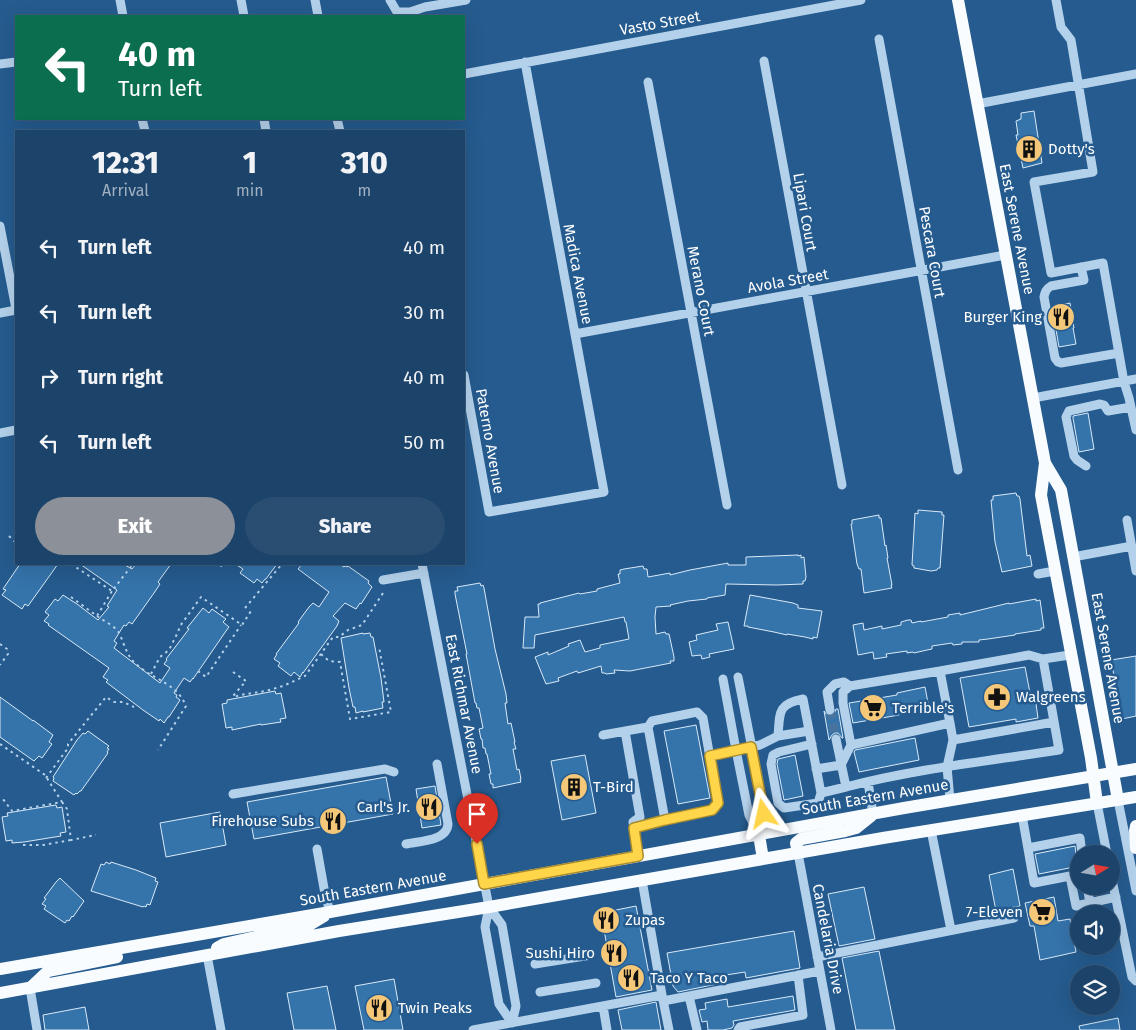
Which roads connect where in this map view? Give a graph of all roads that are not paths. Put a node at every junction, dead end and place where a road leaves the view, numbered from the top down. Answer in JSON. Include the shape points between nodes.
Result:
{"nodes":[{"id":1,"x":120,"y":0,"type":"edge"},
{"id":2,"x":241,"y":0,"type":"edge"},
{"id":3,"x":315,"y":0,"type":"edge"},
{"id":4,"x":390,"y":0,"type":"edge"},
{"id":5,"x":466,"y":0,"type":"edge"},
{"id":6,"x":861,"y":0,"type":"edge"},
{"id":7,"x":958,"y":0,"type":"edge"},
{"id":8,"x":1056,"y":0,"type":"edge"},
{"id":9,"x":123,"y":15,"type":"edge"},
{"id":10,"x":244,"y":15,"type":"edge"},
{"id":11,"x":318,"y":15,"type":"edge"},
{"id":12,"x":878,"y":40,"type":"dead end"},
{"id":13,"x":764,"y":61,"type":"dead end"},
{"id":14,"x":15,"y":62,"type":"edge"},
{"id":15,"x":525,"y":62,"type":"junction"},
{"id":16,"x":0,"y":64,"type":"edge"},
{"id":17,"x":465,"y":74,"type":"edge"},
{"id":18,"x":1136,"y":74,"type":"edge"},
{"id":19,"x":648,"y":82,"type":"dead end"},
{"id":20,"x":1079,"y":85,"type":"junction"},
{"id":21,"x":977,"y":104,"type":"junction"},
{"id":22,"x":0,"y":226,"type":"edge"},
{"id":23,"x":1005,"y":255,"type":"junction"},
{"id":24,"x":1081,"y":267,"type":"junction"},
{"id":25,"x":921,"y":270,"type":"junction"},
{"id":26,"x":806,"y":292,"type":"junction"},
{"id":27,"x":15,"y":305,"type":"edge"},
{"id":28,"x":15,"y":310,"type":"edge"},
{"id":29,"x":0,"y":313,"type":"edge"},
{"id":30,"x":691,"y":313,"type":"junction"},
{"id":31,"x":575,"y":334,"type":"junction"},
{"id":32,"x":1119,"y":353,"type":"junction"},
{"id":33,"x":465,"y":380,"type":"edge"},
{"id":34,"x":1136,"y":380,"type":"edge"},
{"id":35,"x":1124,"y":382,"type":"junction"},
{"id":36,"x":1033,"y":398,"type":"junction"},
{"id":37,"x":1131,"y":407,"type":"junction"},
{"id":38,"x":15,"y":430,"type":"edge"},
{"id":39,"x":1136,"y":430,"type":"edge"},
{"id":40,"x":0,"y":433,"type":"edge"},
{"id":41,"x":1045,"y":463,"type":"junction"},
{"id":42,"x":1086,"y":466,"type":"dead end"},
{"id":43,"x":958,"y":470,"type":"dead end"},
{"id":44,"x":842,"y":485,"type":"dead end"},
{"id":45,"x":727,"y":506,"type":"dead end"},
{"id":46,"x":489,"y":512,"type":"joint"},
{"id":47,"x":1127,"y":520,"type":"dead end"},
{"id":48,"x":1132,"y":546,"type":"junction"},
{"id":49,"x":1073,"y":557,"type":"junction"},
{"id":50,"x":423,"y":568,"type":"edge"},
{"id":51,"x":1055,"y":571,"type":"junction"},
{"id":52,"x":1136,"y":571,"type":"edge"},
{"id":53,"x":1038,"y":574,"type":"dead end"},
{"id":54,"x":383,"y":580,"type":"dead end"},
{"id":55,"x":1070,"y":655,"type":"junction"},
{"id":56,"x":1043,"y":659,"type":"junction"},
{"id":57,"x":940,"y":671,"type":"junction"},
{"id":58,"x":738,"y":677,"type":"dead end"},
{"id":59,"x":724,"y":679,"type":"dead end"},
{"id":60,"x":850,"y":686,"type":"junction"},
{"id":61,"x":830,"y":710,"type":"tunnel mouth"},
{"id":62,"x":1054,"y":722,"type":"junction"},
{"id":63,"x":950,"y":723,"type":"junction"},
{"id":64,"x":648,"y":727,"type":"junction"},
{"id":65,"x":625,"y":731,"type":"junction"},
{"id":66,"x":809,"y":731,"type":"junction"},
{"id":67,"x":603,"y":735,"type":"dead end"},
{"id":68,"x":778,"y":736,"type":"junction"},
{"id":69,"x":836,"y":739,"type":"tunnel mouth"},
{"id":70,"x":953,"y":740,"type":"junction"},
{"id":71,"x":812,"y":744,"type":"junction"},
{"id":72,"x":851,"y":745,"type":"junction"},
{"id":73,"x":751,"y":747,"type":"junction"},
{"id":74,"x":736,"y":750,"type":"junction"},
{"id":75,"x":710,"y":756,"type":"junction"},
{"id":76,"x":438,"y":764,"type":"dead end"},
{"id":77,"x":841,"y":765,"type":"junction"},
{"id":78,"x":947,"y":767,"type":"junction"},
{"id":79,"x":816,"y":769,"type":"junction"},
{"id":80,"x":1136,"y":769,"type":"edge"},
{"id":81,"x":394,"y":772,"type":"dead end"},
{"id":82,"x":1113,"y":772,"type":"junction"},
{"id":83,"x":868,"y":782,"type":"junction"},
{"id":84,"x":1094,"y":782,"type":"junction"},
{"id":85,"x":846,"y":788,"type":"junction"},
{"id":86,"x":821,"y":793,"type":"junction"},
{"id":87,"x":233,"y":794,"type":"dead end"},
{"id":88,"x":1136,"y":797,"type":"edge"},
{"id":89,"x":950,"y":800,"type":"junction"},
{"id":90,"x":1118,"y":800,"type":"junction"},
{"id":91,"x":1097,"y":802,"type":"junction"},
{"id":92,"x":873,"y":814,"type":"junction"},
{"id":93,"x":1022,"y":815,"type":"junction"},
{"id":94,"x":665,"y":820,"type":"junction"},
{"id":95,"x":1136,"y":826,"type":"edge"},
{"id":96,"x":634,"y":828,"type":"junction"},
{"id":97,"x":931,"y":830,"type":"junction"},
{"id":98,"x":759,"y":835,"type":"junction"},
{"id":99,"x":406,"y":844,"type":"dead end"},
{"id":100,"x":1081,"y":845,"type":"edge"},
{"id":101,"x":1105,"y":845,"type":"edge"},
{"id":102,"x":1028,"y":848,"type":"junction"},
{"id":103,"x":1136,"y":848,"type":"edge"},
{"id":104,"x":317,"y":849,"type":"dead end"},
{"id":105,"x":798,"y":853,"type":"junction"},
{"id":106,"x":638,"y":856,"type":"junction"},
{"id":107,"x":763,"y":859,"type":"junction"},
{"id":108,"x":642,"y":880,"type":"junction"},
{"id":109,"x":484,"y":884,"type":"junction"},
{"id":110,"x":1136,"y":892,"type":"edge"},
{"id":111,"x":1089,"y":895,"type":"edge"},
{"id":112,"x":1116,"y":897,"type":"joint"},
{"id":113,"x":1090,"y":903,"type":"junction"},
{"id":114,"x":489,"y":908,"type":"junction"},
{"id":115,"x":330,"y":912,"type":"junction"},
{"id":116,"x":1014,"y":918,"type":"dead end"},
{"id":117,"x":951,"y":930,"type":"junction"},
{"id":118,"x":155,"y":942,"type":"junction"},
{"id":119,"x":207,"y":955,"type":"junction"},
{"id":120,"x":591,"y":955,"type":"dead end"},
{"id":121,"x":817,"y":957,"type":"junction"},
{"id":122,"x":535,"y":964,"type":"dead end"},
{"id":123,"x":0,"y":969,"type":"edge"},
{"id":124,"x":820,"y":971,"type":"junction"},
{"id":125,"x":798,"y":975,"type":"junction"},
{"id":126,"x":1136,"y":981,"type":"edge"},
{"id":127,"x":596,"y":983,"type":"dead end"},
{"id":128,"x":30,"y":988,"type":"junction"},
{"id":129,"x":540,"y":992,"type":"dead end"},
{"id":130,"x":0,"y":993,"type":"edge"},
{"id":131,"x":689,"y":996,"type":"junction"},
{"id":132,"x":663,"y":998,"type":"junction"},
{"id":133,"x":603,"y":1006,"type":"junction"},
{"id":134,"x":512,"y":1023,"type":"junction"},
{"id":135,"x":37,"y":1030,"type":"edge"},
{"id":136,"x":221,"y":1030,"type":"edge"},
{"id":137,"x":473,"y":1030,"type":"edge"},
{"id":138,"x":607,"y":1030,"type":"edge"},
{"id":139,"x":669,"y":1030,"type":"edge"},
{"id":140,"x":697,"y":1030,"type":"edge"},
{"id":141,"x":738,"y":1030,"type":"edge"},
{"id":142,"x":831,"y":1030,"type":"edge"}],
"edges":[{"from":1,"to":9,"type":"street"},
{"from":2,"to":10,"type":"street"},
{"from":3,"to":11,"type":"street"},
{"from":4,"to":5,"type":"street","via":[[397,12]]},
{"from":6,"to":15,"type":"street","name":"Vasto Street"},
{"from":7,"to":21,"type":"main road","name":"East Serene Avenue"},
{"from":8,"to":20,"type":"street","via":[[1061,27],[1071,40]]},
{"from":12,"to":25,"type":"street","name":"Pescara Court"},
{"from":13,"to":26,"type":"street","name":"Lipari Court"},
{"from":14,"to":16,"type":"street"},
{"from":15,"to":17,"type":"street","name":"Vasto Street"},
{"from":15,"to":31,"type":"street","name":"Madica Avenue"},
{"from":18,"to":20,"type":"street"},
{"from":19,"to":30,"type":"street","name":"Merano Court"},
{"from":20,"to":21,"type":"street"},
{"from":20,"to":24,"type":"street","via":[[1094,172],[1034,182],[1051,273]]},
{"from":21,"to":23,"type":"main road","name":"East Serene Avenue"},
{"from":22,"to":27,"type":"street"},
{"from":23,"to":25,"type":"street","name":"Avola Street"},
{"from":23,"to":36,"type":"main road","name":"East Serene Avenue"},
{"from":24,"to":32,"type":"street","via":[[1103,263]]},
{"from":24,"to":32,"type":"street","via":[[1084,280],[1051,286],[1045,292],[1055,358],[1061,363]]},
{"from":25,"to":26,"type":"street","name":"Avola Street"},
{"from":25,"to":43,"type":"street","name":"Pescara Court"},
{"from":26,"to":30,"type":"street","name":"Avola Street"},
{"from":26,"to":44,"type":"street","name":"Lipari Court"},
{"from":28,"to":29,"type":"street"},
{"from":30,"to":31,"type":"street","name":"Avola Street"},
{"from":30,"to":45,"type":"street","name":"Merano Court"},
{"from":31,"to":46,"type":"street","name":"Madica Avenue","via":[[604,492]]},
{"from":32,"to":35,"type":"street"},
{"from":33,"to":46,"type":"street","name":"Paterno Avenue"},
{"from":34,"to":35,"type":"street"},
{"from":35,"to":36,"type":"street"},
{"from":35,"to":37,"type":"street"},
{"from":36,"to":41,"type":"main road","name":"East Serene Avenue"},
{"from":37,"to":39,"type":"street"},
{"from":37,"to":42,"type":"street","via":[[1108,411],[1100,404],[1069,410],[1066,417],[1074,456]]},
{"from":38,"to":40,"type":"street"},
{"from":41,"to":49,"type":"main road","name":"East Serene Avenue","via":[[1061,490]]},
{"from":41,"to":51,"type":"main road","name":"East Serene Avenue","via":[[1041,495]]},
{"from":47,"to":48,"type":"street"},
{"from":48,"to":49,"type":"street"},
{"from":48,"to":52,"type":"street"},
{"from":49,"to":82,"type":"main road","name":"East Serene Avenue"},
{"from":50,"to":54,"type":"street"},
{"from":50,"to":109,"type":"street","name":"East Richmar Avenue"},
{"from":51,"to":53,"type":"street"},
{"from":51,"to":55,"type":"main road","name":"East Serene Avenue"},
{"from":55,"to":56,"type":"street"},
{"from":55,"to":84,"type":"main road","name":"East Serene Avenue"},
{"from":56,"to":57,"type":"street","via":[[1029,655]]},
{"from":56,"to":62,"type":"street"},
{"from":57,"to":60,"type":"street"},
{"from":57,"to":63,"type":"street"},
{"from":58,"to":73,"type":"street"},
{"from":59,"to":74,"type":"street"},
{"from":60,"to":61,"type":"street","via":[[844,682],[835,684],[827,692]]},
{"from":60,"to":72,"type":"street","via":[[843,692],[843,703]]},
{"from":62,"to":70,"type":"street"},
{"from":62,"to":78,"type":"street","via":[[1059,750]]},
{"from":63,"to":70,"type":"street"},
{"from":63,"to":72,"type":"street"},
{"from":64,"to":65,"type":"street"},
{"from":64,"to":75,"type":"street","via":[[652,721],[697,712],[703,718]]},
{"from":64,"to":94,"type":"street"},
{"from":65,"to":67,"type":"street"},
{"from":65,"to":96,"type":"street","via":[[640,817],[633,822]]},
{"from":66,"to":68,"type":"street"},
{"from":66,"to":68,"type":"street","via":[[803,699],[786,704],[780,711]]},
{"from":66,"to":71,"type":"street"},
{"from":68,"to":73,"type":"street"},
{"from":69,"to":77,"type":"street"},
{"from":70,"to":78,"type":"street"},
{"from":71,"to":79,"type":"street"},
{"from":71,"to":86,"type":"street","via":[[773,756],[774,784],[778,803],[784,808],[818,802]]},
{"from":72,"to":77,"type":"street"},
{"from":73,"to":74,"type":"street"},
{"from":73,"to":98,"type":"street","via":[[764,814]]},
{"from":74,"to":75,"type":"street"},
{"from":74,"to":98,"type":"street","via":[[749,815]]},
{"from":75,"to":94,"type":"street","via":[[718,803],[712,810]]},
{"from":76,"to":99,"type":"street","via":[[448,830],[437,838]]},
{"from":77,"to":79,"type":"street"},
{"from":77,"to":85,"type":"street"},
{"from":78,"to":83,"type":"street"},
{"from":78,"to":89,"type":"street"},
{"from":79,"to":86,"type":"street"},
{"from":80,"to":82,"type":"main road","name":"South Eastern Avenue"},
{"from":81,"to":87,"type":"street","via":[[385,769]]},
{"from":82,"to":84,"type":"main road","name":"South Eastern Avenue"},
{"from":82,"to":90,"type":"main road","name":"East Serene Avenue"},
{"from":83,"to":85,"type":"street"},
{"from":83,"to":92,"type":"street"},
{"from":84,"to":89,"type":"main road","name":"South Eastern Avenue"},
{"from":84,"to":91,"type":"main road","name":"East Serene Avenue"},
{"from":85,"to":86,"type":"street"},
{"from":88,"to":90,"type":"main road"},
{"from":89,"to":92,"type":"main road","name":"South Eastern Avenue"},
{"from":90,"to":91,"type":"main road"},
{"from":90,"to":110,"type":"street","name":"East Serene Avenue"},
{"from":91,"to":93,"type":"main road"},
{"from":91,"to":101,"type":"street"},
{"from":92,"to":98,"type":"main road","name":"South Eastern Avenue"},
{"from":92,"to":105,"type":"main road","via":[[856,828],[802,839],[796,843]]},
{"from":93,"to":97,"type":"main road"},
{"from":93,"to":102,"type":"street"},
{"from":94,"to":96,"type":"street"},
{"from":95,"to":103,"type":"main road"},
{"from":96,"to":106,"type":"street"},
{"from":97,"to":105,"type":"main road"},
{"from":97,"to":117,"type":"street"},
{"from":98,"to":106,"type":"main road","name":"South Eastern Avenue"},
{"from":98,"to":107,"type":"main road"},
{"from":100,"to":102,"type":"street","via":[[1080,838]]},
{"from":102,"to":113,"type":"street","via":[[1034,883],[1070,876],[1076,906]]},
{"from":104,"to":115,"type":"street"},
{"from":105,"to":107,"type":"main road"},
{"from":105,"to":121,"type":"street","name":"Candelaria Drive"},
{"from":106,"to":109,"type":"main road","name":"South Eastern Avenue"},
{"from":107,"to":108,"type":"main road"},
{"from":108,"to":114,"type":"main road"},
{"from":108,"to":132,"type":"street"},
{"from":109,"to":114,"type":"street","name":"East Richmar Avenue"},
{"from":109,"to":115,"type":"main road","name":"South Eastern Avenue"},
{"from":111,"to":113,"type":"street"},
{"from":112,"to":113,"type":"street"},
{"from":112,"to":126,"type":"street","via":[[1132,977]]},
{"from":114,"to":119,"type":"main road"},
{"from":114,"to":134,"type":"street","via":[[485,927],[498,1004]]},
{"from":114,"to":134,"type":"street","via":[[502,925],[516,1006]]},
{"from":115,"to":118,"type":"main road","name":"South Eastern Avenue"},
{"from":115,"to":119,"type":"main road","via":[[309,926],[224,944]]},
{"from":116,"to":117,"type":"street"},
{"from":117,"to":121,"type":"street"},
{"from":118,"to":123,"type":"main road","name":"South Eastern Avenue"},
{"from":118,"to":128,"type":"main road","via":[[130,954],[48,971]]},
{"from":119,"to":128,"type":"main road"},
{"from":119,"to":136,"type":"street"},
{"from":120,"to":122,"type":"street"},
{"from":121,"to":124,"type":"street","name":"Candelaria Drive"},
{"from":124,"to":125,"type":"street"},
{"from":124,"to":142,"type":"street","name":"Candelaria Drive"},
{"from":125,"to":131,"type":"street"},
{"from":125,"to":141,"type":"street","via":[[803,1015]]},
{"from":127,"to":129,"type":"street"},
{"from":128,"to":130,"type":"main road"},
{"from":128,"to":135,"type":"street"},
{"from":131,"to":132,"type":"street"},
{"from":131,"to":140,"type":"street"},
{"from":132,"to":133,"type":"street"},
{"from":132,"to":139,"type":"street"},
{"from":133,"to":134,"type":"street"},
{"from":133,"to":138,"type":"street"},
{"from":134,"to":137,"type":"street"}]}
